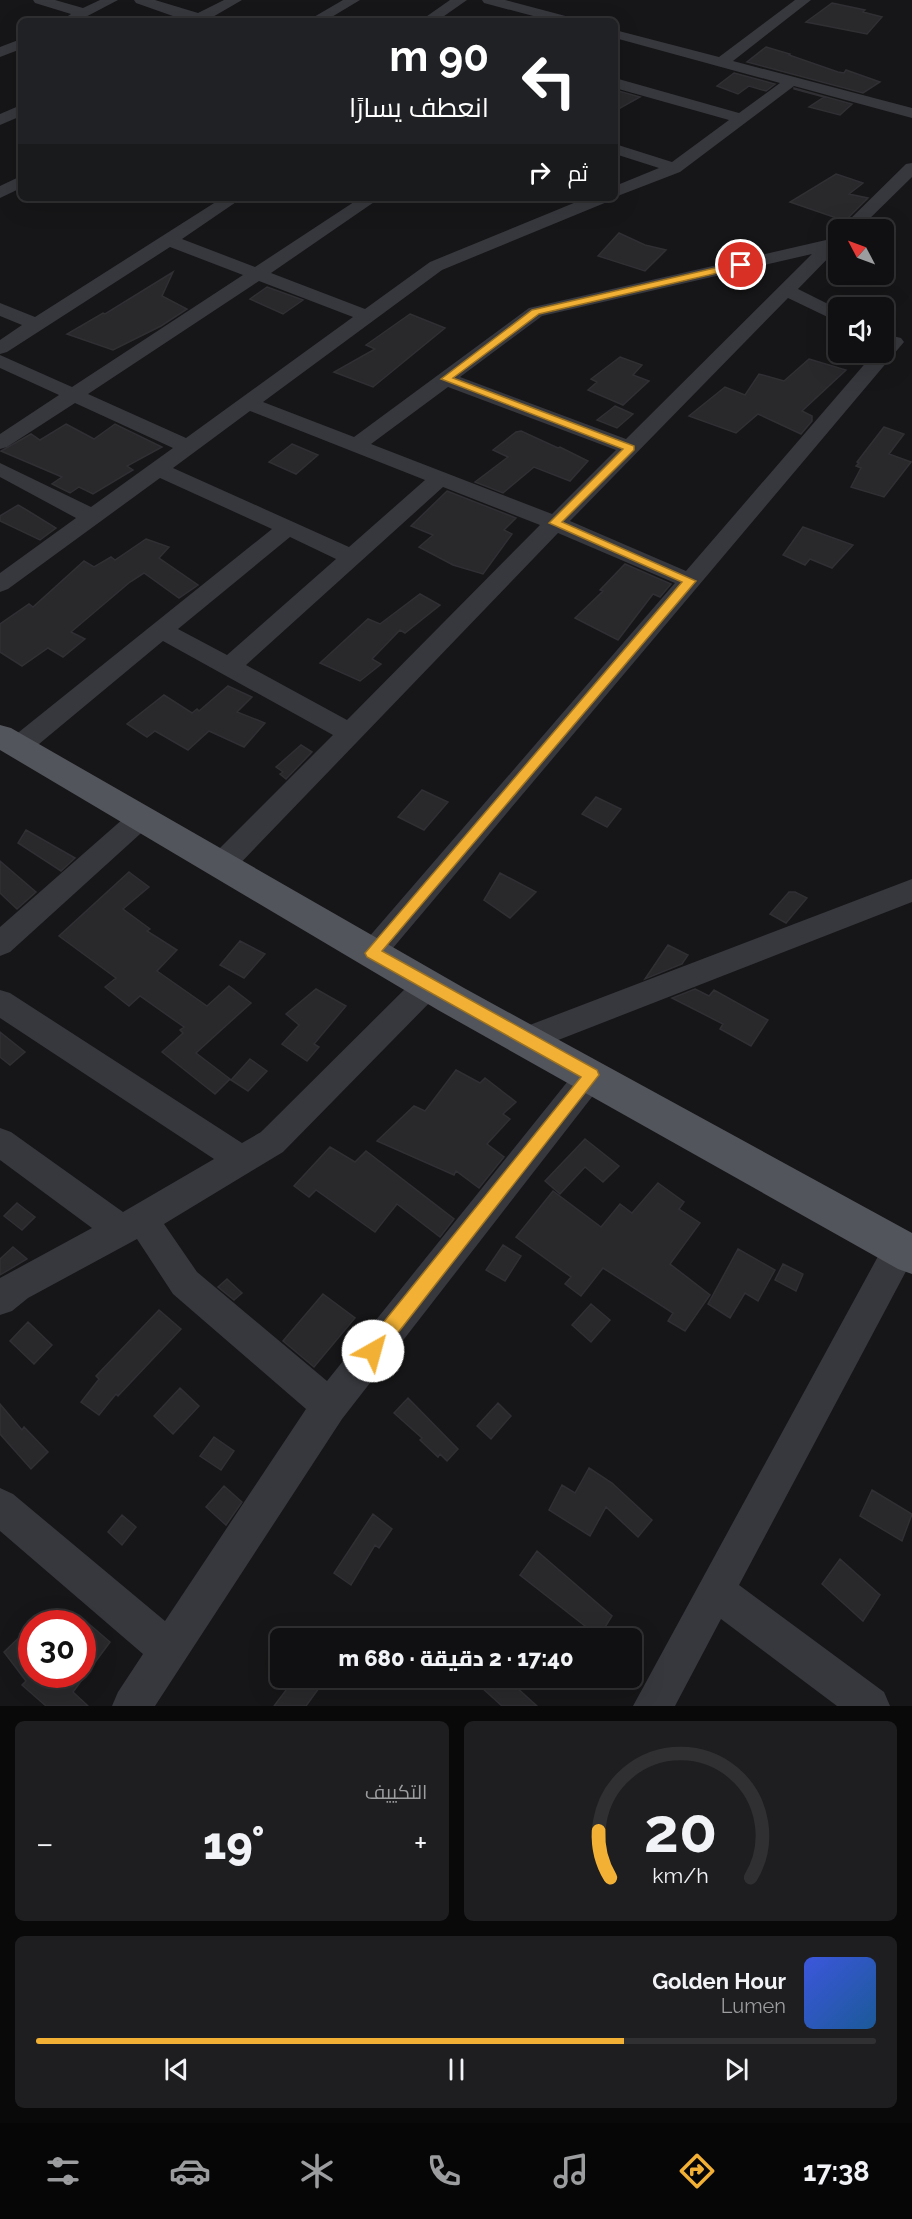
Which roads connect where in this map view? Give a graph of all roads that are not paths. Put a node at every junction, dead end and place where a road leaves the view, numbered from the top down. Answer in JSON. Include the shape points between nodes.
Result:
{"nodes":[{"id":1,"x":40,"y":0,"type":"edge"},
{"id":2,"x":111,"y":0,"type":"edge"},
{"id":3,"x":141,"y":0,"type":"edge"},
{"id":4,"x":235,"y":0,"type":"edge"},
{"id":5,"x":352,"y":0,"type":"edge"},
{"id":6,"x":460,"y":0,"type":"edge"},
{"id":7,"x":489,"y":0,"type":"edge"},
{"id":8,"x":797,"y":1,"type":"edge"},
{"id":9,"x":567,"y":5,"type":"dead end"},
{"id":10,"x":84,"y":13,"type":"junction"},
{"id":11,"x":73,"y":18,"type":"edge"},
{"id":12,"x":194,"y":18,"type":"edge"},
{"id":13,"x":204,"y":18,"type":"edge"},
{"id":14,"x":319,"y":18,"type":"edge"},
{"id":15,"x":432,"y":18,"type":"edge"},
{"id":16,"x":544,"y":18,"type":"edge"},
{"id":17,"x":548,"y":18,"type":"edge"},
{"id":18,"x":618,"y":35,"type":"edge"},
{"id":19,"x":18,"y":44,"type":"edge"},
{"id":20,"x":0,"y":53,"type":"edge"},
{"id":21,"x":722,"y":62,"type":"junction"},
{"id":22,"x":792,"y":81,"type":"junction"},
{"id":23,"x":618,"y":84,"type":"edge"},
{"id":24,"x":0,"y":101,"type":"edge"},
{"id":25,"x":18,"y":108,"type":"edge"},
{"id":26,"x":18,"y":111,"type":"edge"},
{"id":27,"x":912,"y":113,"type":"edge"},
{"id":28,"x":741,"y":118,"type":"junction"},
{"id":29,"x":0,"y":120,"type":"edge"},
{"id":30,"x":618,"y":150,"type":"edge"},
{"id":31,"x":674,"y":168,"type":"junction"},
{"id":32,"x":912,"y":168,"type":"edge"},
{"id":33,"x":18,"y":184,"type":"edge"},
{"id":34,"x":618,"y":191,"type":"edge"},
{"id":35,"x":0,"y":193,"type":"edge"},
{"id":36,"x":368,"y":201,"type":"edge"},
{"id":37,"x":594,"y":201,"type":"edge"},
{"id":38,"x":228,"y":202,"type":"edge"},
{"id":39,"x":858,"y":219,"type":"edge"},
{"id":40,"x":169,"y":240,"type":"junction"},
{"id":41,"x":828,"y":240,"type":"edge"},
{"id":42,"x":828,"y":248,"type":"edge"},
{"id":43,"x":258,"y":274,"type":"junction"},
{"id":44,"x":786,"y":291,"type":"junction"},
{"id":45,"x":0,"y":309,"type":"edge"},
{"id":46,"x":828,"y":311,"type":"edge"},
{"id":47,"x":367,"y":316,"type":"junction"},
{"id":48,"x":38,"y":325,"type":"junction"},
{"id":49,"x":896,"y":344,"type":"edge"},
{"id":50,"x":0,"y":348,"type":"edge"},
{"id":51,"x":0,"y":361,"type":"edge"},
{"id":52,"x":446,"y":379,"type":"junction"},
{"id":53,"x":74,"y":395,"type":"junction"},
{"id":54,"x":248,"y":403,"type":"junction"},
{"id":55,"x":0,"y":443,"type":"edge"},
{"id":56,"x":356,"y":445,"type":"junction"},
{"id":57,"x":188,"y":447,"type":"junction"},
{"id":58,"x":630,"y":448,"type":"junction"},
{"id":59,"x":0,"y":469,"type":"edge"},
{"id":60,"x":158,"y":469,"type":"junction"},
{"id":61,"x":440,"y":478,"type":"junction"},
{"id":62,"x":92,"y":517,"type":"junction"},
{"id":63,"x":555,"y":523,"type":"junction"},
{"id":64,"x":286,"y":528,"type":"junction"},
{"id":65,"x":351,"y":558,"type":"junction"},
{"id":66,"x":690,"y":581,"type":"junction"},
{"id":67,"x":0,"y":584,"type":"edge"},
{"id":68,"x":161,"y":630,"type":"junction"},
{"id":69,"x":230,"y":666,"type":"junction"},
{"id":70,"x":350,"y":733,"type":"junction"},
{"id":71,"x":9,"y":742,"type":"edge"},
{"id":72,"x":141,"y":818,"type":"junction"},
{"id":73,"x":221,"y":865,"type":"junction"},
{"id":74,"x":912,"y":890,"type":"edge"},
{"id":75,"x":0,"y":944,"type":"edge"},
{"id":76,"x":372,"y":953,"type":"junction"},
{"id":77,"x":428,"y":985,"type":"junction"},
{"id":78,"x":0,"y":1002,"type":"edge"},
{"id":79,"x":525,"y":1040,"type":"junction"},
{"id":80,"x":591,"y":1075,"type":"junction"},
{"id":81,"x":0,"y":1142,"type":"edge"},
{"id":82,"x":242,"y":1160,"type":"junction"},
{"id":83,"x":131,"y":1224,"type":"junction"},
{"id":84,"x":906,"y":1252,"type":"edge"},
{"id":85,"x":0,"y":1299,"type":"edge"},
{"id":86,"x":329,"y":1406,"type":"junction"},
{"id":87,"x":0,"y":1507,"type":"edge"},
{"id":88,"x":715,"y":1591,"type":"junction"},
{"id":89,"x":169,"y":1650,"type":"junction"},
{"id":90,"x":132,"y":1706,"type":"edge"},
{"id":91,"x":653,"y":1706,"type":"edge"},
{"id":92,"x":870,"y":1706,"type":"edge"}],
"edges":[{"from":1,"to":10,"type":"street"},
{"from":2,"to":10,"type":"street"},
{"from":3,"to":12,"type":"street"},
{"from":4,"to":13,"type":"street"},
{"from":5,"to":14,"type":"street"},
{"from":6,"to":15,"type":"street"},
{"from":7,"to":16,"type":"street"},
{"from":8,"to":21,"type":"street"},
{"from":9,"to":17,"type":"street"},
{"from":10,"to":11,"type":"street"},
{"from":18,"to":21,"type":"street"},
{"from":19,"to":20,"type":"street"},
{"from":21,"to":22,"type":"street"},
{"from":22,"to":27,"type":"street"},
{"from":22,"to":28,"type":"street"},
{"from":23,"to":28,"type":"street"},
{"from":24,"to":25,"type":"street"},
{"from":26,"to":29,"type":"street"},
{"from":28,"to":31,"type":"street"},
{"from":30,"to":31,"type":"street"},
{"from":31,"to":34,"type":"street"},
{"from":32,"to":39,"type":"street"},
{"from":33,"to":35,"type":"street"},
{"from":36,"to":43,"type":"street"},
{"from":37,"to":47,"type":"street","via":[[436,266]]},
{"from":38,"to":40,"type":"street"},
{"from":40,"to":43,"type":"street"},
{"from":40,"to":48,"type":"street"},
{"from":41,"to":52,"type":"street","via":[[536,312]]},
{"from":42,"to":44,"type":"street"},
{"from":43,"to":47,"type":"street"},
{"from":43,"to":53,"type":"street"},
{"from":44,"to":46,"type":"street"},
{"from":44,"to":58,"type":"street"},
{"from":45,"to":48,"type":"street"},
{"from":47,"to":54,"type":"street"},
{"from":48,"to":50,"type":"street"},
{"from":49,"to":66,"type":"street"},
{"from":51,"to":53,"type":"street"},
{"from":52,"to":56,"type":"street"},
{"from":52,"to":58,"type":"street"},
{"from":53,"to":55,"type":"street"},
{"from":53,"to":57,"type":"street"},
{"from":54,"to":56,"type":"street"},
{"from":54,"to":57,"type":"street"},
{"from":56,"to":61,"type":"street"},
{"from":57,"to":60,"type":"street"},
{"from":58,"to":63,"type":"street"},
{"from":59,"to":62,"type":"street"},
{"from":60,"to":62,"type":"street"},
{"from":60,"to":64,"type":"street"},
{"from":61,"to":63,"type":"street"},
{"from":61,"to":65,"type":"street"},
{"from":62,"to":67,"type":"street"},
{"from":63,"to":66,"type":"street"},
{"from":63,"to":70,"type":"street"},
{"from":64,"to":65,"type":"street"},
{"from":64,"to":68,"type":"street"},
{"from":65,"to":69,"type":"street"},
{"from":66,"to":76,"type":"street"},
{"from":68,"to":69,"type":"street"},
{"from":68,"to":71,"type":"street"},
{"from":69,"to":70,"type":"street"},
{"from":70,"to":73,"type":"street"},
{"from":71,"to":72,"type":"main road"},
{"from":72,"to":73,"type":"main road"},
{"from":72,"to":75,"type":"street"},
{"from":73,"to":76,"type":"main road"},
{"from":74,"to":79,"type":"street"},
{"from":76,"to":77,"type":"main road"},
{"from":77,"to":79,"type":"main road"},
{"from":77,"to":82,"type":"street","via":[[272,1142]]},
{"from":78,"to":82,"type":"street"},
{"from":79,"to":80,"type":"main road"},
{"from":80,"to":84,"type":"main road"},
{"from":80,"to":86,"type":"street"},
{"from":81,"to":83,"type":"street"},
{"from":82,"to":83,"type":"street"},
{"from":83,"to":85,"type":"street","via":[[16,1286]]},
{"from":83,"to":86,"type":"street","via":[[185,1283]]},
{"from":84,"to":88,"type":"street"},
{"from":86,"to":89,"type":"street"},
{"from":87,"to":89,"type":"street"},
{"from":88,"to":91,"type":"street"},
{"from":88,"to":92,"type":"street"},
{"from":89,"to":90,"type":"street"}]}
